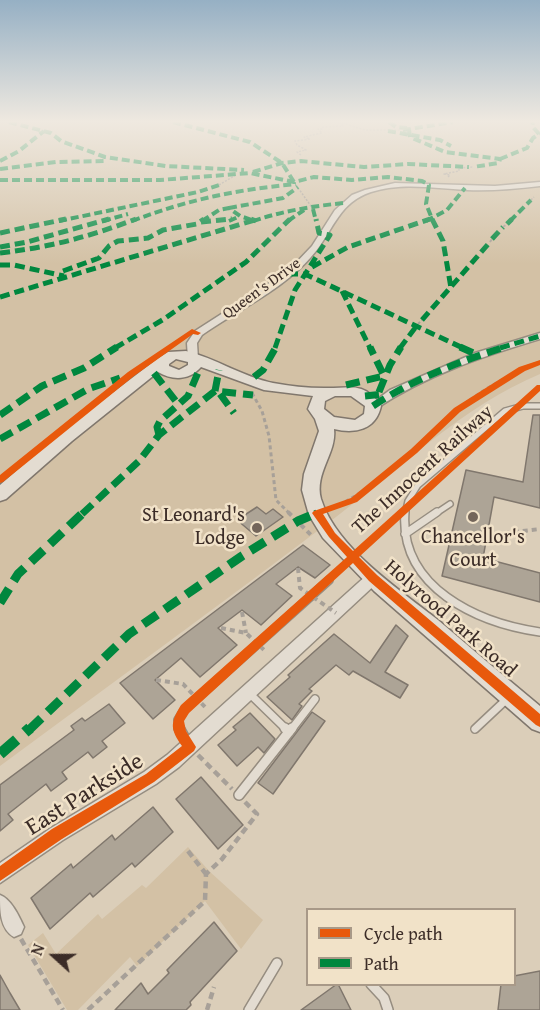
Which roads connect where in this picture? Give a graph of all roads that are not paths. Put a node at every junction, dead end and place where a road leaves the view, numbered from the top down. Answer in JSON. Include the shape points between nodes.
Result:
{"nodes":[{"id":1,"x":540,"y":184,"type":"edge"},
{"id":2,"x":540,"y":336,"type":"edge"},
{"id":3,"x":193,"y":363,"type":"junction"},
{"id":4,"x":287,"y":391,"type":"junction"},
{"id":5,"x":325,"y":393,"type":"junction"},
{"id":6,"x":369,"y":401,"type":"junction"},
{"id":7,"x":540,"y":406,"type":"edge"},
{"id":8,"x":319,"y":413,"type":"junction"},
{"id":9,"x":354,"y":425,"type":"junction"},
{"id":10,"x":323,"y":447,"type":"junction"},
{"id":11,"x":0,"y":495,"type":"edge"},
{"id":12,"x":450,"y":504,"type":"dead end"},
{"id":13,"x":405,"y":534,"type":"junction"},
{"id":14,"x":373,"y":578,"type":"junction"},
{"id":15,"x":329,"y":580,"type":"dead end"},
{"id":16,"x":540,"y":632,"type":"edge"},
{"id":17,"x":249,"y":693,"type":"junction"},
{"id":18,"x":511,"y":696,"type":"junction"},
{"id":19,"x":315,"y":699,"type":"dead end"},
{"id":20,"x":540,"y":721,"type":"edge"},
{"id":21,"x":475,"y":729,"type":"dead end"},
{"id":22,"x":289,"y":732,"type":"junction"},
{"id":23,"x":190,"y":747,"type":"junction"},
{"id":24,"x":238,"y":795,"type":"road end"},
{"id":25,"x":0,"y":873,"type":"edge"},
{"id":26,"x":0,"y":904,"type":"edge"},
{"id":27,"x":14,"y":927,"type":"road end"},
{"id":28,"x":277,"y":963,"type":"dead end"},
{"id":29,"x":373,"y":986,"type":"edge"},
{"id":30,"x":249,"y":1010,"type":"edge"},
{"id":31,"x":388,"y":1010,"type":"edge"}],
"edges":[{"from":1,"to":3,"type":"street","name":"Queen's Drive","via":[[481,188],[402,185],[377,188],[348,200],[333,214],[316,246],[297,267],[196,336],[192,343]]},
{"from":2,"to":6,"type":"street","via":[[478,355]]},
{"from":3,"to":4,"type":"street"},
{"from":3,"to":11,"type":"street","via":[[180,374],[165,367],[142,377]]},
{"from":4,"to":5,"type":"street"},
{"from":4,"to":8,"type":"street"},
{"from":5,"to":6,"type":"street","via":[[346,390]]},
{"from":5,"to":8,"type":"street","via":[[319,399]]},
{"from":6,"to":9,"type":"street","via":[[373,413]]},
{"from":7,"to":13,"type":"lane","via":[[505,411],[418,485],[406,505]]},
{"from":8,"to":9,"type":"street","via":[[337,424]]},
{"from":8,"to":10,"type":"street","via":[[327,431]]},
{"from":9,"to":10,"type":"street","via":[[339,431]]},
{"from":10,"to":14,"type":"street","name":"Holyrood Park Road","via":[[311,481],[317,513]]},
{"from":12,"to":13,"type":"lane"},
{"from":13,"to":16,"type":"lane","via":[[415,564],[446,596],[493,622]]},
{"from":14,"to":17,"type":"street","name":"East Parkside"},
{"from":14,"to":18,"type":"street","name":"Holyrood Park Road"},
{"from":15,"to":23,"type":"lane","via":[[186,709],[178,720],[180,733]]},
{"from":17,"to":22,"type":"lane"},
{"from":17,"to":23,"type":"street","name":"East Parkside"},
{"from":18,"to":20,"type":"street","name":"Holyrood Park Road"},
{"from":18,"to":21,"type":"lane"},
{"from":19,"to":22,"type":"lane"},
{"from":22,"to":24,"type":"lane"},
{"from":23,"to":25,"type":"street","name":"East Parkside","via":[[150,778]]},
{"from":26,"to":27,"type":"street"},
{"from":28,"to":30,"type":"lane"},
{"from":29,"to":31,"type":"lane","via":[[384,998]]}]}
